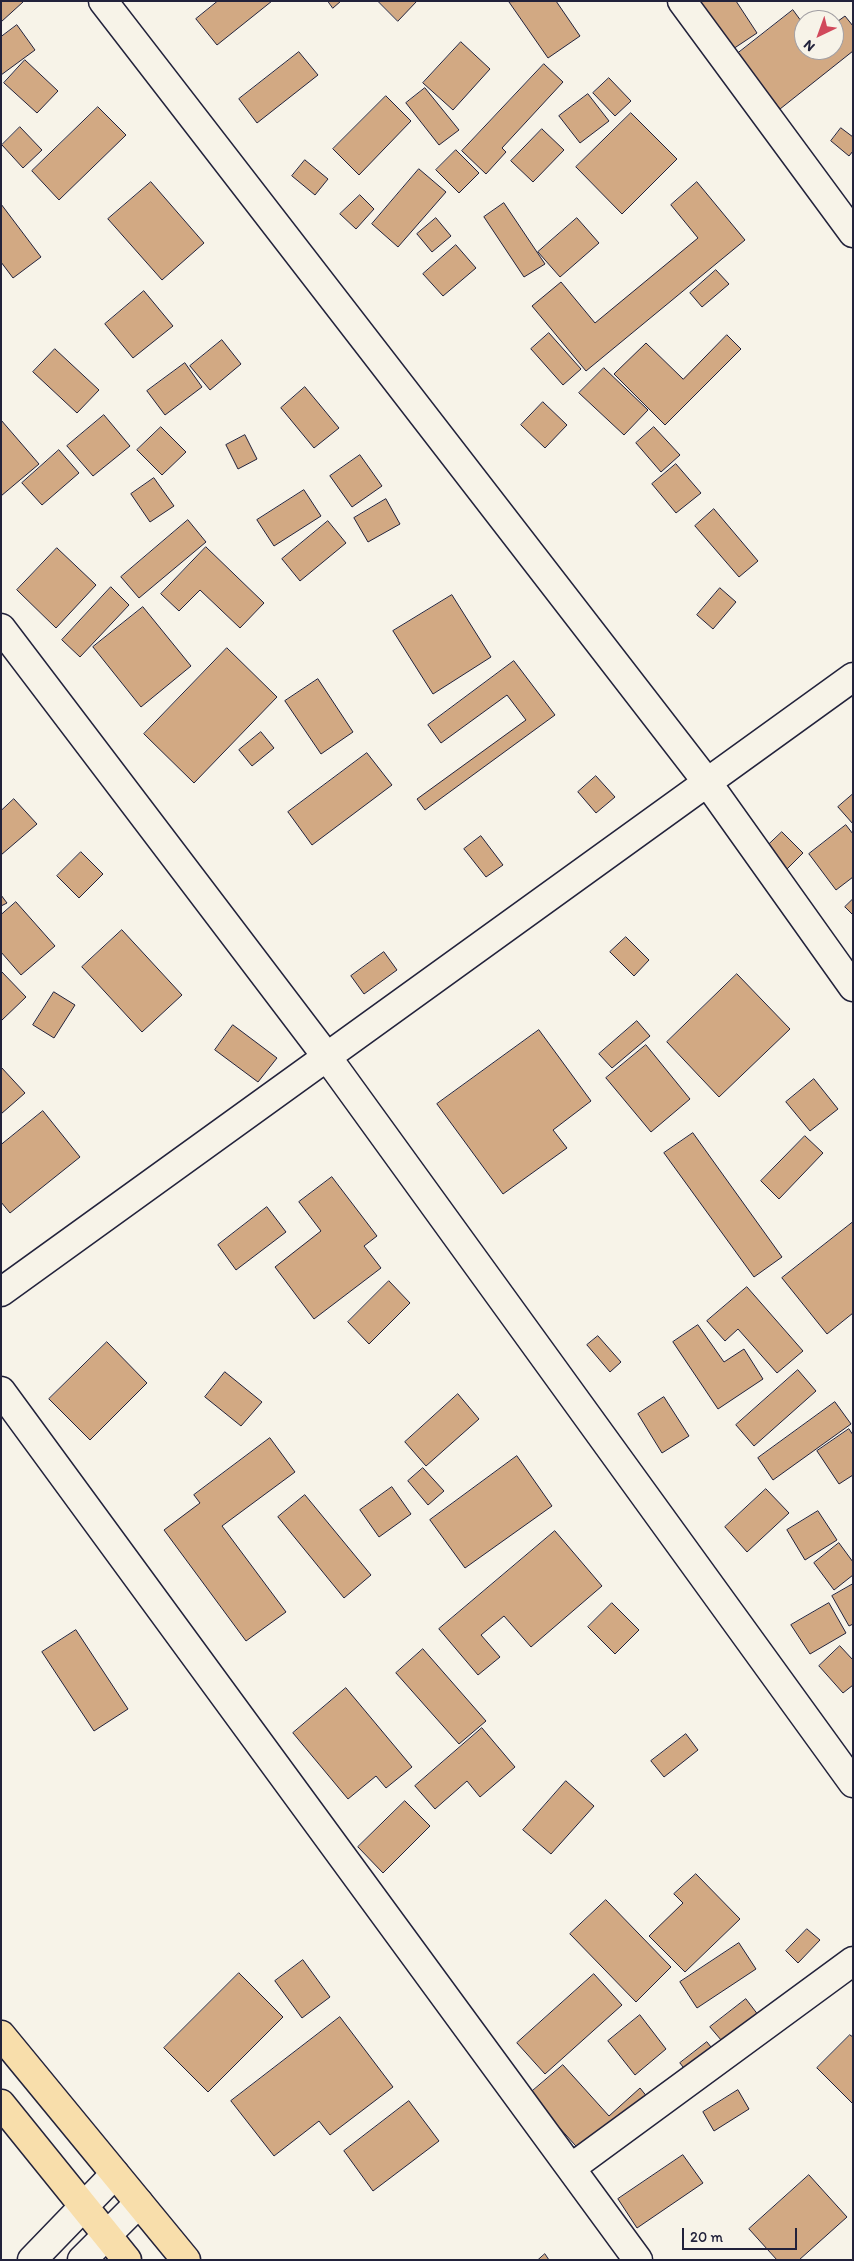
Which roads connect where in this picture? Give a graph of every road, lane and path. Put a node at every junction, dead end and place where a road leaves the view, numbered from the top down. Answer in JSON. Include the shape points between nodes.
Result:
{"nodes":[{"id":1,"x":103,"y":1,"type":"edge"},
{"id":2,"x":682,"y":1,"type":"edge"},
{"id":3,"x":853,"y":234,"type":"edge"},
{"id":4,"x":1,"y":628,"type":"edge"},
{"id":5,"x":853,"y":677,"type":"edge"},
{"id":6,"x":707,"y":782,"type":"junction"},
{"id":7,"x":853,"y":987,"type":"edge"},
{"id":8,"x":327,"y":1057,"type":"junction"},
{"id":9,"x":1,"y":1292,"type":"edge"},
{"id":10,"x":1,"y":1391,"type":"edge"},
{"id":11,"x":853,"y":1784,"type":"edge"},
{"id":12,"x":853,"y":1961,"type":"edge"},
{"id":13,"x":1,"y":2035,"type":"edge"},
{"id":14,"x":1,"y":2104,"type":"edge"},
{"id":15,"x":571,"y":2168,"type":"junction"},
{"id":16,"x":114,"y":2174,"type":"junction"},
{"id":17,"x":139,"y":2202,"type":"junction"},
{"id":18,"x":84,"y":2206,"type":"junction"},
{"id":19,"x":106,"y":2235,"type":"junction"},
{"id":20,"x":32,"y":2260,"type":"edge"},
{"id":21,"x":82,"y":2260,"type":"edge"},
{"id":22,"x":127,"y":2260,"type":"edge"},
{"id":23,"x":186,"y":2260,"type":"edge"},
{"id":24,"x":638,"y":2260,"type":"edge"}],
"edges":[{"from":1,"to":6,"type":"street"},
{"from":2,"to":3,"type":"street"},
{"from":4,"to":8,"type":"street"},
{"from":5,"to":6,"type":"street"},
{"from":6,"to":7,"type":"street"},
{"from":6,"to":8,"type":"street"},
{"from":8,"to":9,"type":"street"},
{"from":8,"to":11,"type":"street"},
{"from":10,"to":15,"type":"street"},
{"from":12,"to":15,"type":"street"},
{"from":13,"to":16,"type":"main road"},
{"from":14,"to":18,"type":"main road"},
{"from":15,"to":24,"type":"street"},
{"from":16,"to":17,"type":"main road"},
{"from":16,"to":18,"type":"street"},
{"from":17,"to":19,"type":"street"},
{"from":17,"to":23,"type":"main road"},
{"from":18,"to":19,"type":"main road"},
{"from":18,"to":20,"type":"street"},
{"from":19,"to":21,"type":"street"},
{"from":19,"to":22,"type":"main road"}]}
